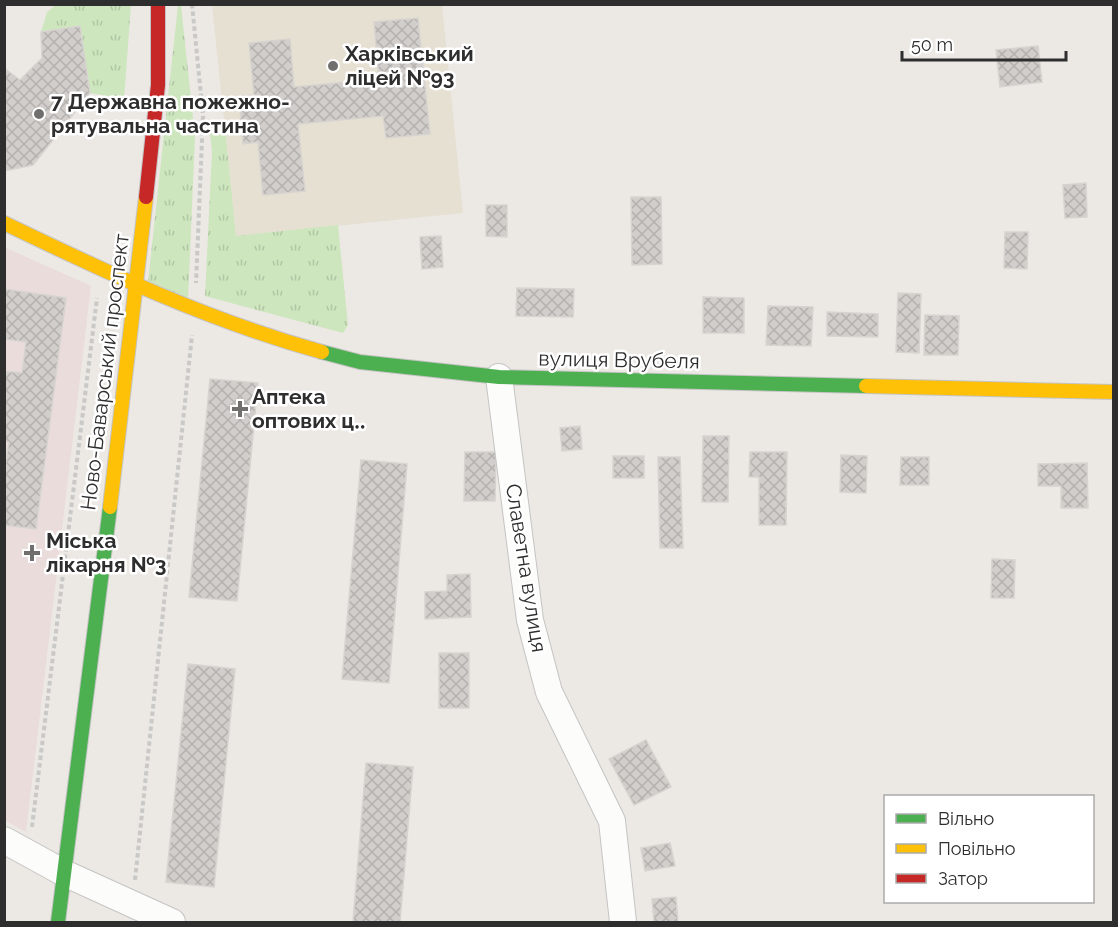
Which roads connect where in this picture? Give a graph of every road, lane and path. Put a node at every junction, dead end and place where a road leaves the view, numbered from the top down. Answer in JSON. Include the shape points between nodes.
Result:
{"nodes":[{"id":1,"x":158,"y":4,"type":"edge"},
{"id":2,"x":192,"y":4,"type":"edge"},
{"id":3,"x":4,"y":223,"type":"edge"},
{"id":4,"x":101,"y":269,"type":"junction"},
{"id":5,"x":137,"y":287,"type":"junction"},
{"id":6,"x":195,"y":310,"type":"junction"},
{"id":7,"x":499,"y":377,"type":"junction"},
{"id":8,"x":1113,"y":392,"type":"edge"},
{"id":9,"x":32,"y":827,"type":"dead end"},
{"id":10,"x":4,"y":840,"type":"edge"},
{"id":11,"x":64,"y":873,"type":"junction"},
{"id":12,"x":133,"y":904,"type":"junction"},
{"id":13,"x":58,"y":922,"type":"edge"},
{"id":14,"x":172,"y":922,"type":"edge"},
{"id":15,"x":623,"y":922,"type":"edge"}],
"edges":[{"from":1,"to":5,"type":"street","name":"Ново-Баварський проспект","via":[[158,85]]},
{"from":2,"to":6,"type":"path","via":[[203,117]]},
{"from":3,"to":4,"type":"street","name":"вулиця Врубеля"},
{"from":4,"to":5,"type":"street","name":"вулиця Врубеля"},
{"from":4,"to":9,"type":"path"},
{"from":5,"to":6,"type":"street","name":"вулиця Врубеля"},
{"from":5,"to":11,"type":"street","name":"Ново-Баварський проспект"},
{"from":6,"to":7,"type":"street","name":"вулиця Врубеля","via":[[254,333],[360,362]]},
{"from":6,"to":12,"type":"path"},
{"from":7,"to":8,"type":"street","name":"вулиця Врубеля"},
{"from":7,"to":15,"type":"street","name":"Славетна вулиця","via":[[530,620],[549,692],[612,821]]},
{"from":10,"to":11,"type":"street"},
{"from":11,"to":12,"type":"street"},
{"from":11,"to":13,"type":"street","name":"Ново-Баварський проспект"},
{"from":12,"to":14,"type":"street"}]}
